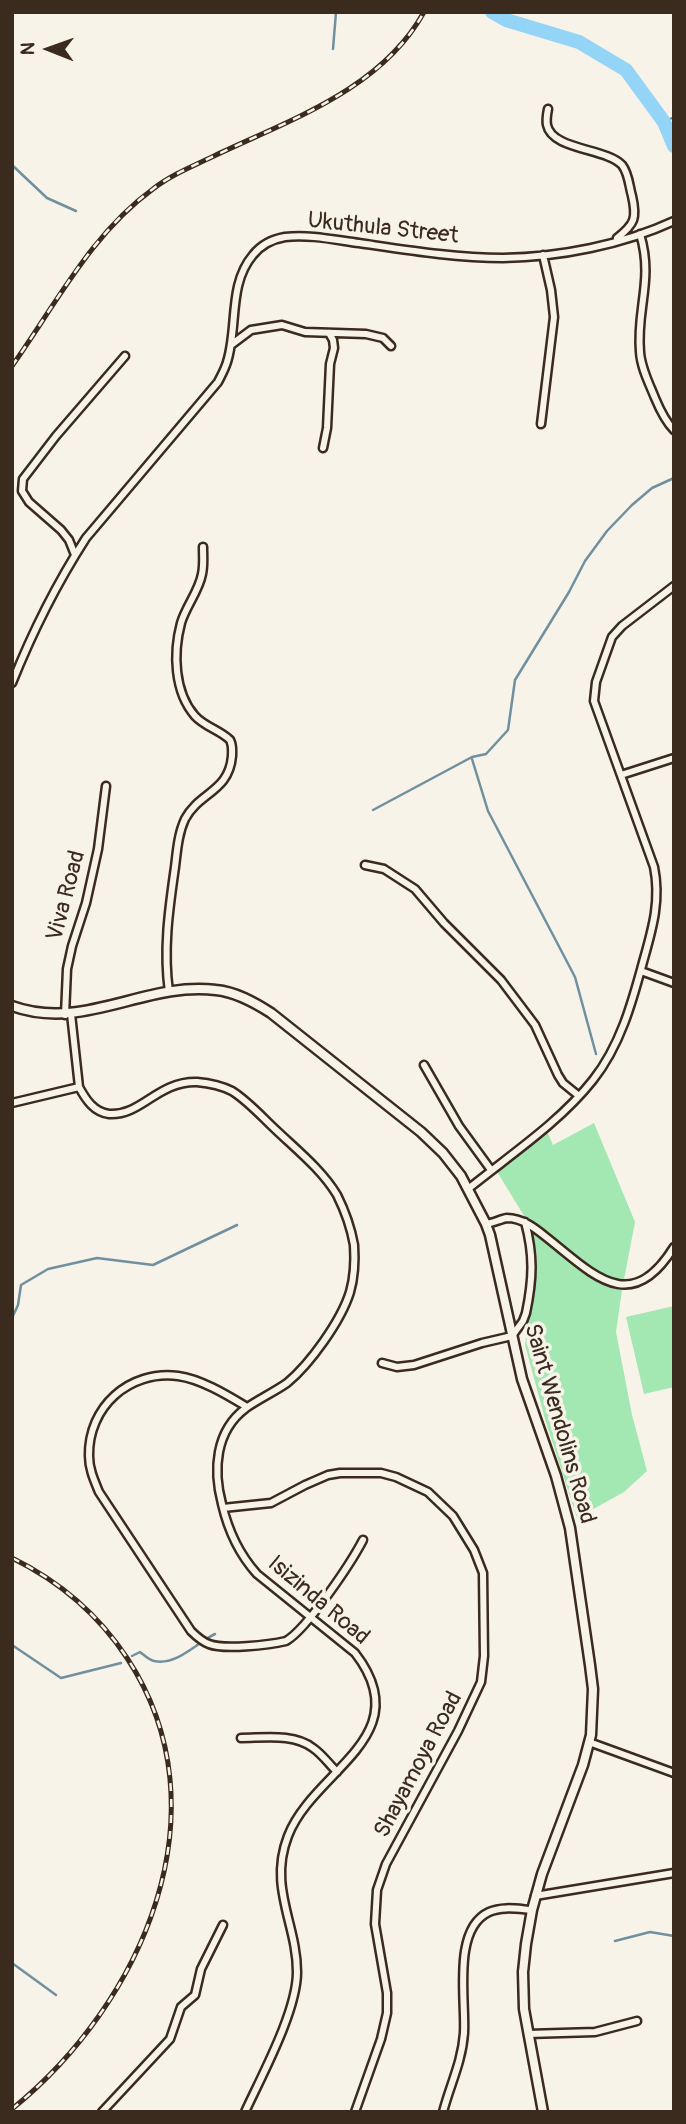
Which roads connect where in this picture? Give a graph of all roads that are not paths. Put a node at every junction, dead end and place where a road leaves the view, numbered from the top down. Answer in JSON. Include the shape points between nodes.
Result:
{"nodes":[{"id":1,"x":548,"y":108,"type":"dead end"},
{"id":2,"x":674,"y":221,"type":"edge"},
{"id":3,"x":640,"y":234,"type":"junction"},
{"id":4,"x":613,"y":242,"type":"junction"},
{"id":5,"x":543,"y":255,"type":"junction"},
{"id":6,"x":329,"y":333,"type":"junction"},
{"id":7,"x":231,"y":345,"type":"junction"},
{"id":8,"x":391,"y":346,"type":"dead end"},
{"id":9,"x":125,"y":356,"type":"dead end"},
{"id":10,"x":541,"y":424,"type":"dead end"},
{"id":11,"x":674,"y":430,"type":"edge"},
{"id":12,"x":323,"y":448,"type":"dead end"},
{"id":13,"x":204,"y":547,"type":"dead end"},
{"id":14,"x":75,"y":555,"type":"junction"},
{"id":15,"x":674,"y":586,"type":"edge"},
{"id":16,"x":12,"y":683,"type":"edge"},
{"id":17,"x":674,"y":758,"type":"edge"},
{"id":18,"x":621,"y":775,"type":"junction"},
{"id":19,"x":106,"y":786,"type":"dead end"},
{"id":20,"x":365,"y":865,"type":"dead end"},
{"id":21,"x":641,"y":971,"type":"junction"},
{"id":22,"x":674,"y":983,"type":"edge"},
{"id":23,"x":169,"y":992,"type":"junction"},
{"id":24,"x":12,"y":1006,"type":"edge"},
{"id":25,"x":68,"y":1014,"type":"junction"},
{"id":26,"x":424,"y":1065,"type":"dead end"},
{"id":27,"x":79,"y":1087,"type":"junction"},
{"id":28,"x":579,"y":1096,"type":"junction"},
{"id":29,"x":12,"y":1103,"type":"edge"},
{"id":30,"x":491,"y":1170,"type":"junction"},
{"id":31,"x":468,"y":1189,"type":"junction"},
{"id":32,"x":525,"y":1222,"type":"junction"},
{"id":33,"x":486,"y":1224,"type":"junction"},
{"id":34,"x":674,"y":1247,"type":"edge"},
{"id":35,"x":512,"y":1336,"type":"junction"},
{"id":36,"x":382,"y":1363,"type":"dead end"},
{"id":37,"x":247,"y":1408,"type":"junction"},
{"id":38,"x":223,"y":1508,"type":"junction"},
{"id":39,"x":363,"y":1541,"type":"dead end"},
{"id":40,"x":310,"y":1617,"type":"junction"},
{"id":41,"x":241,"y":1738,"type":"dead end"},
{"id":42,"x":589,"y":1742,"type":"junction"},
{"id":43,"x":337,"y":1772,"type":"junction"},
{"id":44,"x":674,"y":1773,"type":"edge"},
{"id":45,"x":674,"y":1874,"type":"edge"},
{"id":46,"x":536,"y":1896,"type":"junction"},
{"id":47,"x":532,"y":1910,"type":"junction"},
{"id":48,"x":223,"y":1925,"type":"dead end"},
{"id":49,"x":637,"y":2021,"type":"dead end"},
{"id":50,"x":528,"y":2034,"type":"junction"},
{"id":51,"x":102,"y":2112,"type":"edge"},
{"id":52,"x":246,"y":2112,"type":"edge"},
{"id":53,"x":355,"y":2112,"type":"edge"},
{"id":54,"x":443,"y":2112,"type":"edge"},
{"id":55,"x":543,"y":2112,"type":"edge"}],
"edges":[{"from":1,"to":4,"type":"street","via":[[547,125],[558,138],[569,146],[612,158],[624,168],[635,218]]},
{"from":2,"to":3,"type":"street","name":"Ukuthula Street"},
{"from":3,"to":4,"type":"street","name":"Ukuthula Street"},
{"from":3,"to":11,"type":"street","via":[[647,264],[640,355],[659,407]]},
{"from":4,"to":5,"type":"street","name":"Ukuthula Street"},
{"from":5,"to":7,"type":"street","name":"Ukuthula Street","via":[[469,256],[285,237],[257,251],[245,268],[237,291]]},
{"from":5,"to":10,"type":"street","via":[[554,317]]},
{"from":6,"to":7,"type":"street","via":[[282,325],[257,328]]},
{"from":6,"to":8,"type":"street","via":[[366,334],[383,338]]},
{"from":6,"to":12,"type":"street","via":[[334,348]]},
{"from":7,"to":14,"type":"street","name":"Ukuthula Street","via":[[211,391]]},
{"from":9,"to":14,"type":"street","via":[[23,479],[22,491],[29,502],[61,530]]},
{"from":13,"to":23,"type":"street","via":[[201,577],[178,641],[181,691],[201,722],[233,744],[229,774],[193,807],[181,830],[167,921]]},
{"from":14,"to":16,"type":"street","name":"Ukuthula Street"},
{"from":15,"to":18,"type":"street","via":[[612,636],[596,682],[594,701]]},
{"from":17,"to":18,"type":"street"},
{"from":18,"to":21,"type":"street","via":[[657,883],[656,914]]},
{"from":19,"to":25,"type":"street","name":"Viva Road","via":[[98,849],[67,969]]},
{"from":20,"to":28,"type":"street","via":[[384,869],[415,889],[501,980],[535,1025],[563,1083]]},
{"from":21,"to":22,"type":"street"},
{"from":21,"to":28,"type":"street","via":[[619,1036]]},
{"from":23,"to":25,"type":"street","name":"Saint Wendolins Road"},
{"from":23,"to":31,"type":"street","name":"Saint Wendolins Road","via":[[217,990],[271,1013],[421,1132],[443,1153]]},
{"from":24,"to":25,"type":"street","name":"Saint Wendolins Road","via":[[43,1014]]},
{"from":25,"to":27,"type":"street"},
{"from":26,"to":30,"type":"street"},
{"from":27,"to":29,"type":"street"},
{"from":27,"to":37,"type":"street","name":"Isizinda Road","via":[[94,1108],[109,1114],[126,1113],[176,1084],[196,1082],[232,1091],[326,1179],[336,1195],[354,1246],[349,1293],[302,1367]]},
{"from":28,"to":30,"type":"street"},
{"from":30,"to":31,"type":"street"},
{"from":31,"to":33,"type":"street","name":"Saint Wendolins Road"},
{"from":32,"to":33,"type":"street","via":[[507,1218]]},
{"from":32,"to":34,"type":"street","via":[[602,1279],[624,1285],[644,1280]]},
{"from":32,"to":35,"type":"street","via":[[533,1261],[526,1313]]},
{"from":33,"to":35,"type":"street","name":"Saint Wendolins Road"},
{"from":35,"to":36,"type":"street","via":[[414,1365]]},
{"from":35,"to":42,"type":"street","name":"Saint Wendolins Road","via":[[570,1528],[592,1677]]},
{"from":37,"to":38,"type":"street","name":"Isizinda Road","via":[[231,1424],[218,1453],[217,1483]]},
{"from":37,"to":40,"type":"street","via":[[185,1377],[158,1376],[130,1384],[110,1399],[94,1424],[89,1457],[92,1475],[110,1510],[201,1641],[225,1647],[286,1641]]},
{"from":38,"to":40,"type":"street","name":"Isizinda Road","via":[[248,1564]]},
{"from":38,"to":53,"type":"street","name":"Shayamoya Road","via":[[271,1503],[328,1475],[388,1475],[428,1492],[441,1503],[464,1531],[483,1573],[481,1682],[386,1864],[377,1890],[375,1924],[387,2013]]},
{"from":39,"to":40,"type":"street"},
{"from":40,"to":43,"type":"street","name":"Isizinda Road","via":[[355,1653],[365,1665],[375,1693],[375,1714],[364,1741]]},
{"from":41,"to":43,"type":"street","via":[[302,1742]]},
{"from":42,"to":44,"type":"street"},
{"from":42,"to":46,"type":"street","name":"Saint Wendolins Road"},
{"from":43,"to":52,"type":"street","name":"Isizinda Road","via":[[287,1837],[280,1880],[296,1962],[294,1994]]},
{"from":45,"to":46,"type":"street"},
{"from":46,"to":47,"type":"street","name":"Saint Wendolins Road"},
{"from":47,"to":50,"type":"street","name":"Saint Wendolins Road","via":[[523,1972]]},
{"from":47,"to":54,"type":"street","via":[[490,1911],[471,1931],[464,1951],[461,2058]]},
{"from":48,"to":51,"type":"street","via":[[201,1969],[195,1995],[181,2007],[170,2039]]},
{"from":49,"to":50,"type":"street","via":[[595,2032]]},
{"from":50,"to":55,"type":"street","name":"Saint Wendolins Road"}]}
